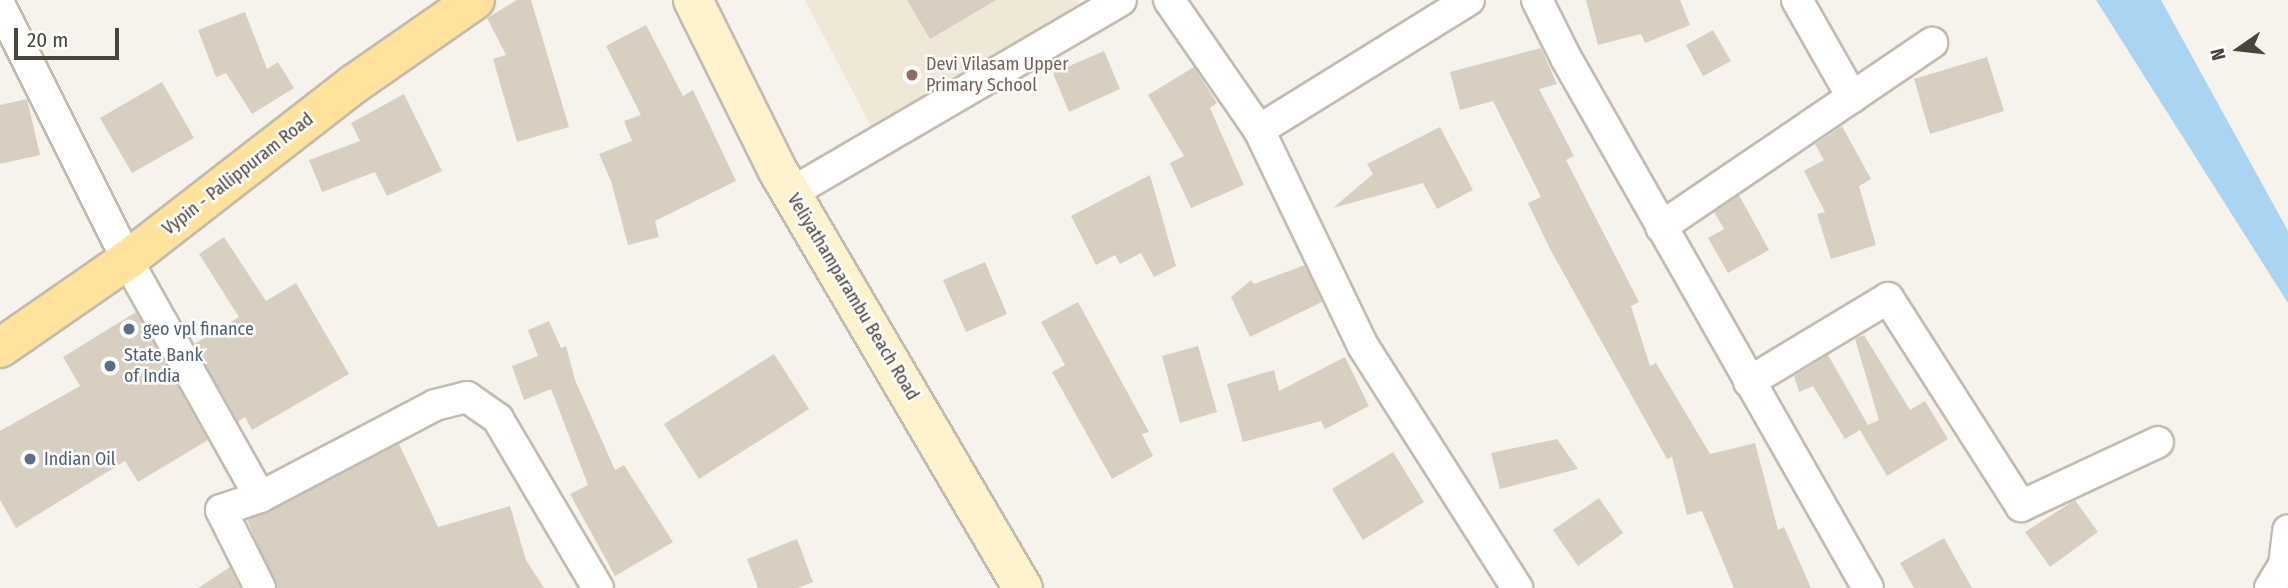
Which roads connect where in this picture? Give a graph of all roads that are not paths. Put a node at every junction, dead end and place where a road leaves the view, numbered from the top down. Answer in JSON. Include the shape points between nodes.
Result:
{"nodes":[{"id":1,"x":475,"y":0,"type":"edge"},
{"id":2,"x":693,"y":0,"type":"edge"},
{"id":3,"x":1121,"y":0,"type":"edge"},
{"id":4,"x":1169,"y":0,"type":"edge"},
{"id":5,"x":1469,"y":0,"type":"edge"},
{"id":6,"x":1537,"y":0,"type":"edge"},
{"id":7,"x":1797,"y":0,"type":"edge"},
{"id":8,"x":0,"y":5,"type":"edge"},
{"id":9,"x":1932,"y":43,"type":"dead end"},
{"id":10,"x":1852,"y":97,"type":"junction"},
{"id":11,"x":1259,"y":130,"type":"junction"},
{"id":12,"x":791,"y":193,"type":"junction"},
{"id":13,"x":1661,"y":227,"type":"junction"},
{"id":14,"x":127,"y":261,"type":"junction"},
{"id":15,"x":0,"y":348,"type":"edge"},
{"id":16,"x":1749,"y":382,"type":"junction"},
{"id":17,"x":2158,"y":442,"type":"dead end"},
{"id":18,"x":260,"y":496,"type":"junction"},
{"id":19,"x":2288,"y":530,"type":"edge"},
{"id":20,"x":260,"y":588,"type":"edge"},
{"id":21,"x":597,"y":588,"type":"edge"},
{"id":22,"x":1023,"y":588,"type":"edge"},
{"id":23,"x":1517,"y":588,"type":"edge"},
{"id":24,"x":1868,"y":588,"type":"edge"},
{"id":25,"x":2270,"y":588,"type":"edge"}],
"edges":[{"from":1,"to":14,"type":"main road","name":"Vypin - Pallippuram Road","via":[[354,83]]},
{"from":2,"to":12,"type":"main road","name":"Veliyathamparambu Beach Road"},
{"from":3,"to":12,"type":"street"},
{"from":4,"to":11,"type":"street"},
{"from":5,"to":11,"type":"street"},
{"from":6,"to":13,"type":"street"},
{"from":7,"to":10,"type":"street"},
{"from":8,"to":14,"type":"street"},
{"from":9,"to":10,"type":"street"},
{"from":10,"to":13,"type":"street"},
{"from":11,"to":23,"type":"street","via":[[1363,346]]},
{"from":12,"to":22,"type":"main road","name":"Veliyathamparambu Beach Road"},
{"from":13,"to":16,"type":"street"},
{"from":14,"to":15,"type":"main road","name":"Vypin - Pallippuram Road"},
{"from":14,"to":18,"type":"street"},
{"from":16,"to":17,"type":"street","via":[[1888,298],[2021,506]]},
{"from":16,"to":24,"type":"street"},
{"from":18,"to":20,"type":"street","via":[[222,510]]},
{"from":18,"to":21,"type":"street","via":[[435,405],[467,397],[498,419]]},
{"from":19,"to":25,"type":"street","via":[[2284,565]]}]}
